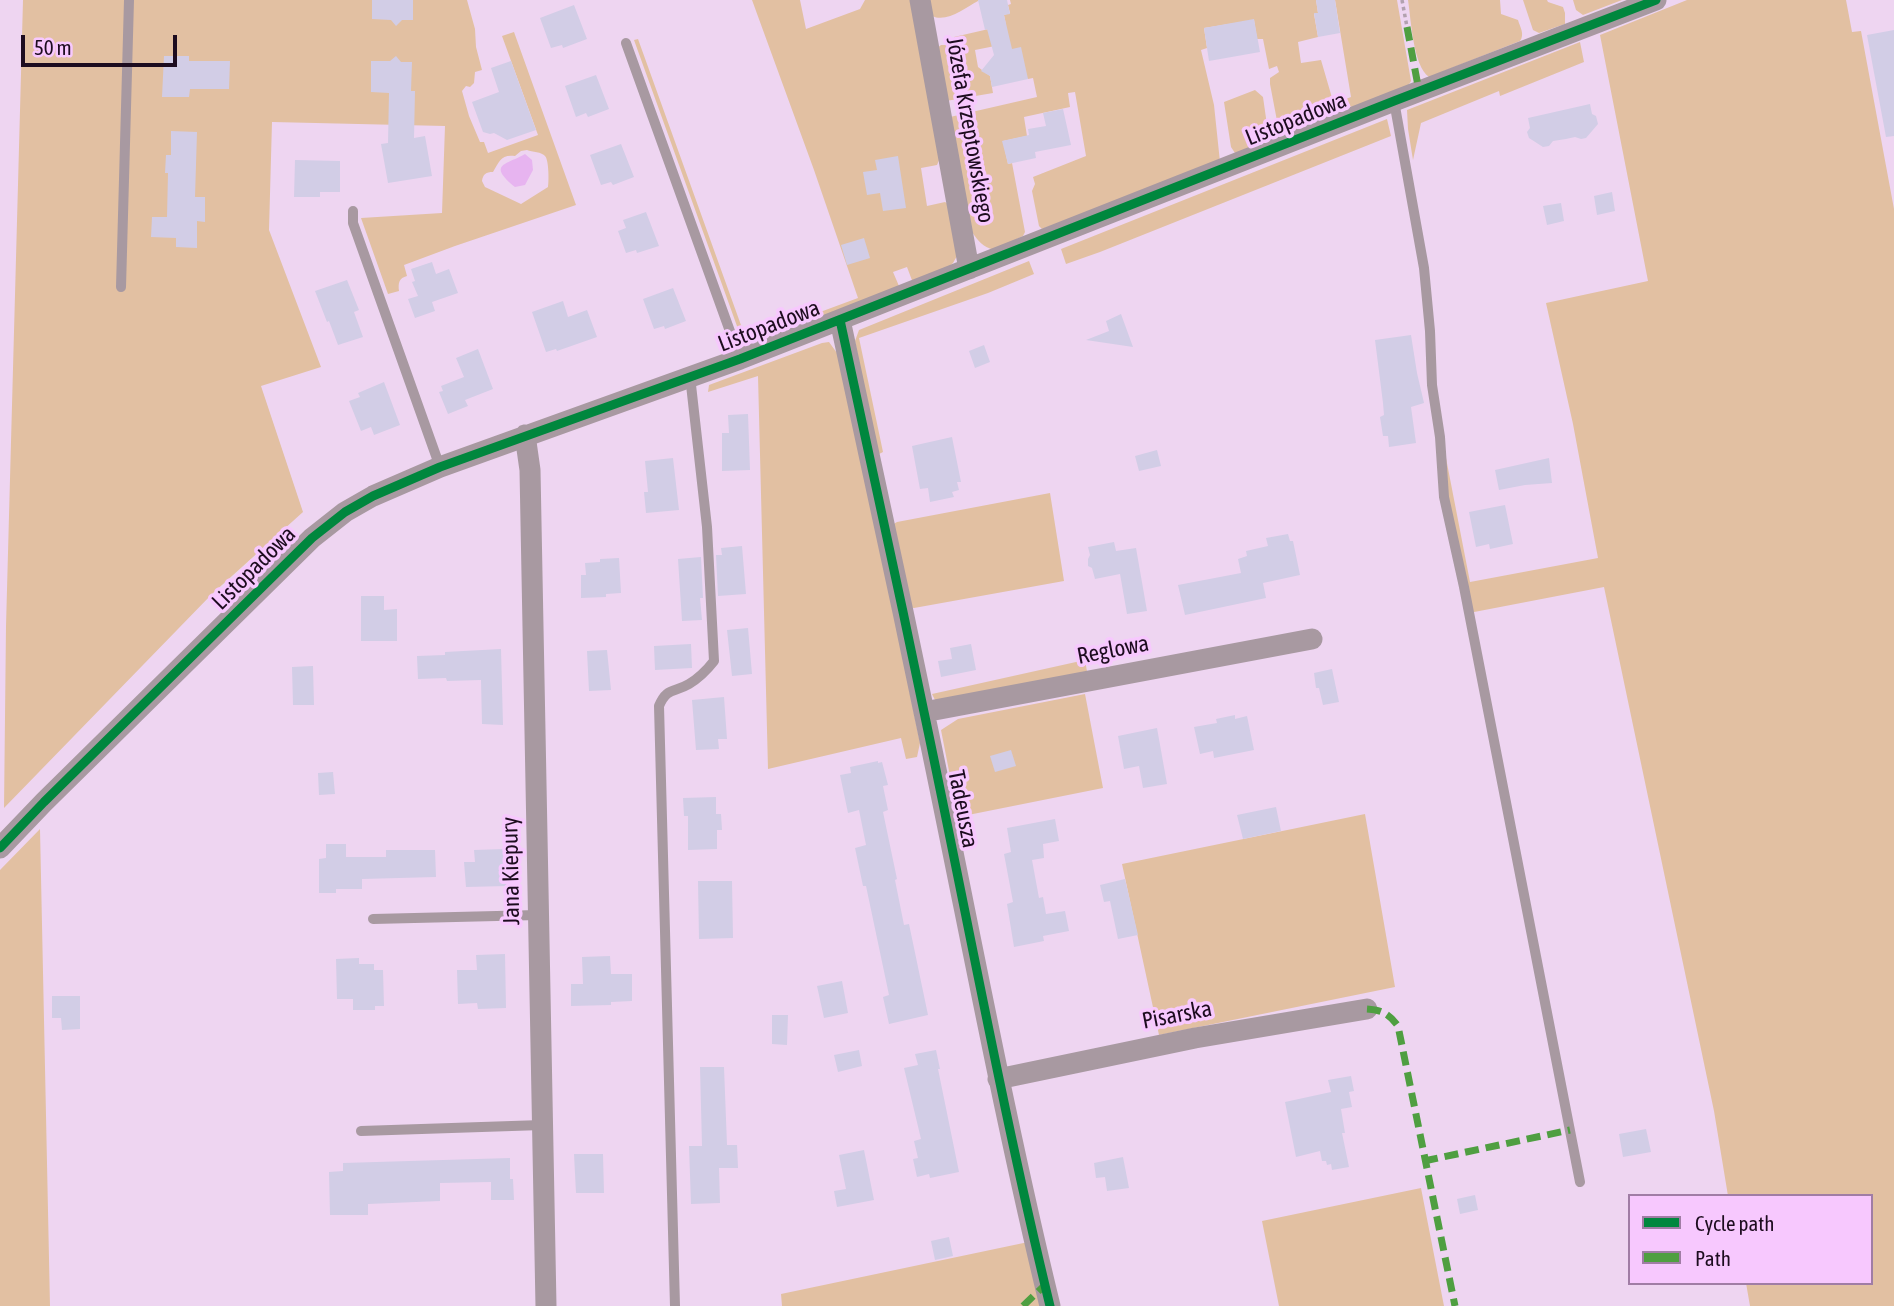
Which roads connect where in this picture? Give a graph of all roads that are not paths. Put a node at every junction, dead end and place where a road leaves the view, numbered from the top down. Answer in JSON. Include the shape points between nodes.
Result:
{"nodes":[{"id":1,"x":130,"y":0,"type":"edge"},
{"id":2,"x":920,"y":0,"type":"edge"},
{"id":3,"x":1656,"y":0,"type":"edge"},
{"id":4,"x":626,"y":43,"type":"dead end"},
{"id":5,"x":1394,"y":101,"type":"junction"},
{"id":6,"x":353,"y":211,"type":"dead end"},
{"id":7,"x":969,"y":269,"type":"junction"},
{"id":8,"x":121,"y":287,"type":"dead end"},
{"id":9,"x":840,"y":320,"type":"junction"},
{"id":10,"x":740,"y":359,"type":"junction"},
{"id":11,"x":690,"y":376,"type":"junction"},
{"id":12,"x":525,"y":435,"type":"junction"},
{"id":13,"x":440,"y":467,"type":"junction"},
{"id":14,"x":1312,"y":639,"type":"dead end"},
{"id":15,"x":924,"y":712,"type":"junction"},
{"id":16,"x":0,"y":848,"type":"edge"},
{"id":17,"x":538,"y":915,"type":"junction"},
{"id":18,"x":373,"y":919,"type":"dead end"},
{"id":19,"x":1367,"y":1009,"type":"dead end"},
{"id":20,"x":998,"y":1079,"type":"junction"},
{"id":21,"x":542,"y":1125,"type":"junction"},
{"id":22,"x":361,"y":1131,"type":"dead end"},
{"id":23,"x":1580,"y":1182,"type":"dead end"},
{"id":24,"x":546,"y":1306,"type":"edge"},
{"id":25,"x":675,"y":1306,"type":"edge"},
{"id":26,"x":1050,"y":1306,"type":"edge"}],
"edges":[{"from":1,"to":8,"type":"lane"},
{"from":2,"to":7,"type":"street","name":"Józefa Krzeptowskiego"},
{"from":3,"to":5,"type":"street","name":"Listopadowa"},
{"from":4,"to":10,"type":"lane"},
{"from":5,"to":7,"type":"street","name":"Listopadowa"},
{"from":5,"to":23,"type":"lane","via":[[1424,268],[1444,497]]},
{"from":6,"to":13,"type":"lane","via":[[353,223]]},
{"from":7,"to":9,"type":"street","name":"Listopadowa"},
{"from":9,"to":10,"type":"street","name":"Listopadowa"},
{"from":9,"to":15,"type":"street","name":"Tadeusza"},
{"from":10,"to":11,"type":"street","name":"Listopadowa"},
{"from":11,"to":12,"type":"street","name":"Listopadowa"},
{"from":11,"to":25,"type":"lane","via":[[707,527],[714,661],[687,685],[669,691],[659,706]]},
{"from":12,"to":13,"type":"street","name":"Listopadowa"},
{"from":12,"to":17,"type":"street","name":"Jana Kiepury","via":[[530,470]]},
{"from":13,"to":16,"type":"street","name":"Listopadowa","via":[[373,496],[312,537]]},
{"from":14,"to":15,"type":"street","name":"Reglowa"},
{"from":15,"to":20,"type":"street","name":"Tadeusza"},
{"from":17,"to":18,"type":"lane"},
{"from":17,"to":21,"type":"street","name":"Jana Kiepury"},
{"from":19,"to":20,"type":"street","name":"Pisarska","via":[[1195,1038]]},
{"from":20,"to":26,"type":"street","name":"Tadeusza"},
{"from":21,"to":22,"type":"lane"},
{"from":21,"to":24,"type":"street","name":"Jana Kiepury"}]}
